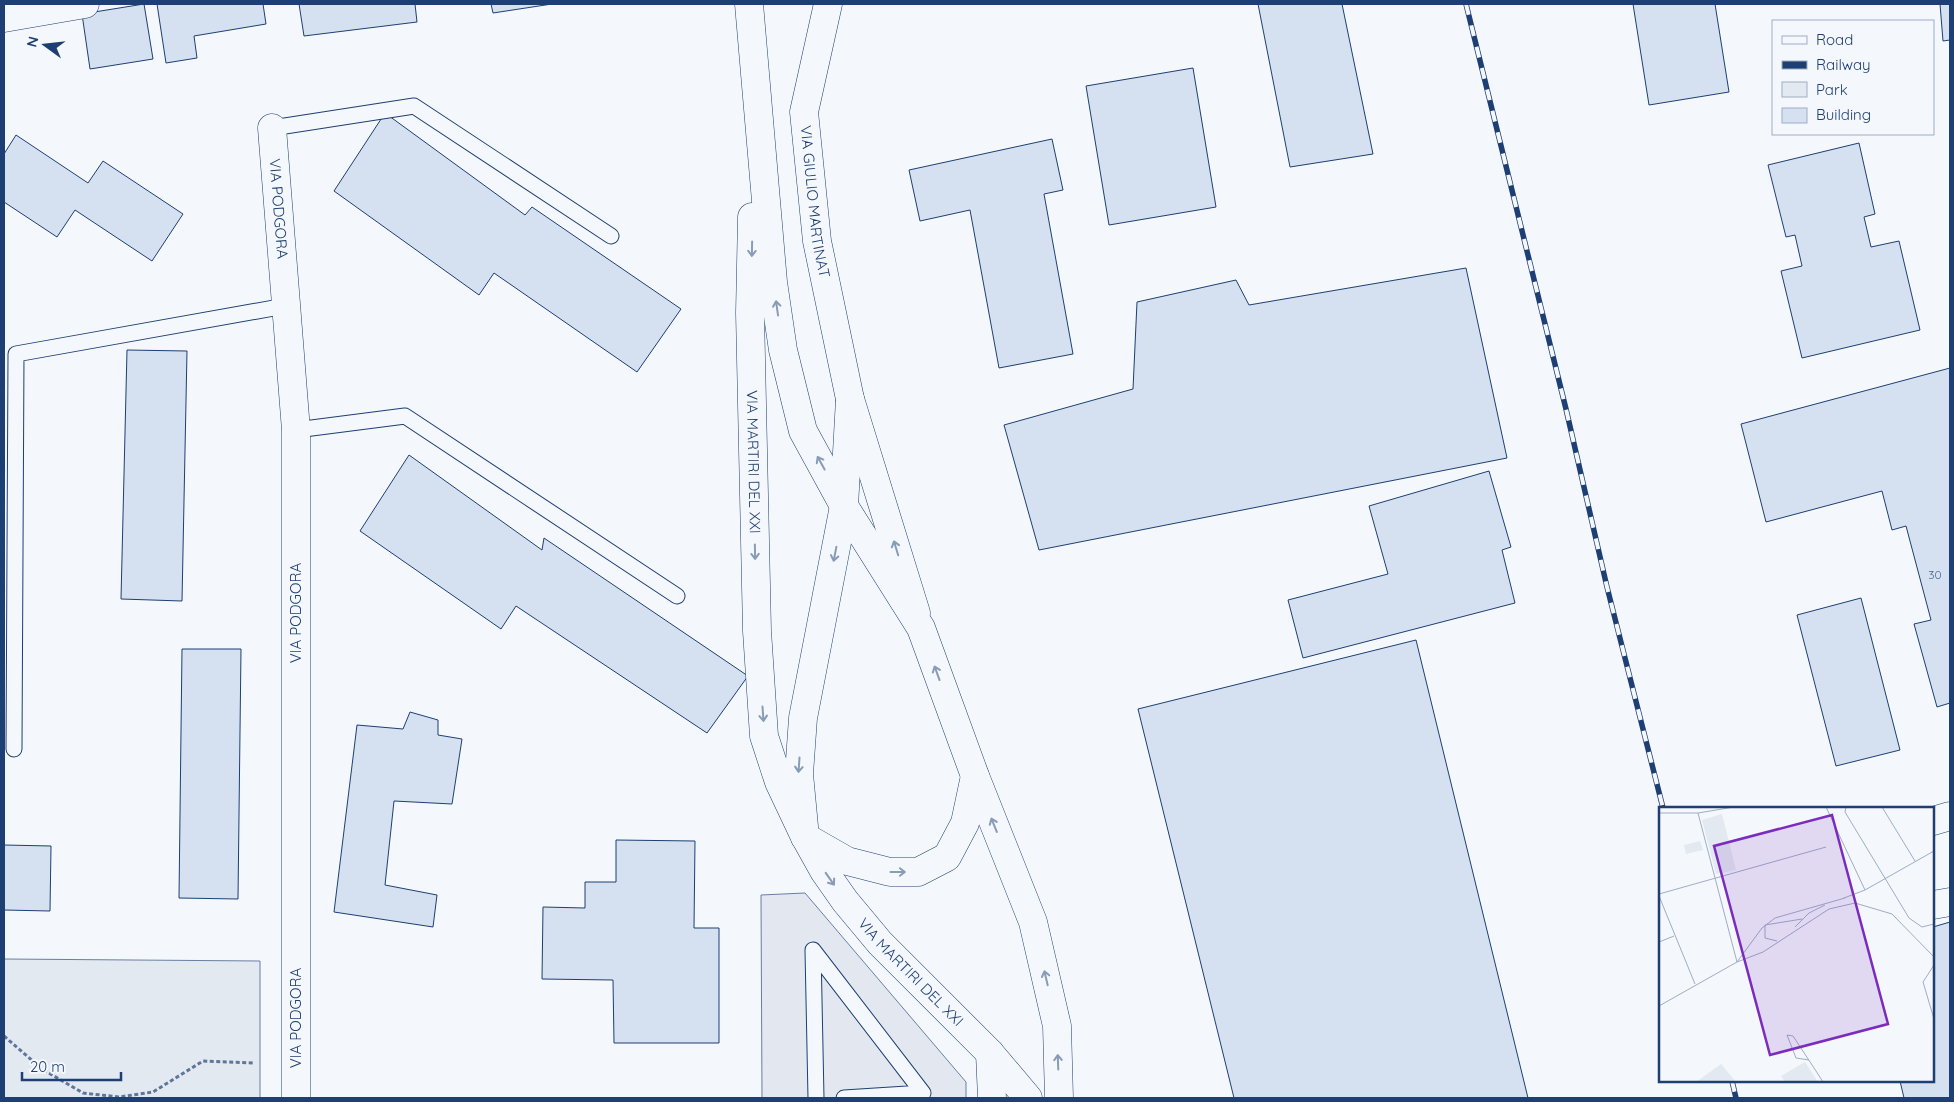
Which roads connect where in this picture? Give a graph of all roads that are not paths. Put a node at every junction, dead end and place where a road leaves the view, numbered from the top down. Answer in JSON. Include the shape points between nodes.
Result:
{"nodes":[{"id":1,"x":86,"y":4,"type":"edge"},
{"id":2,"x":749,"y":4,"type":"edge"},
{"id":3,"x":828,"y":4,"type":"edge"},
{"id":4,"x":4,"y":18,"type":"edge"},
{"id":5,"x":755,"y":78,"type":"junction"},
{"id":6,"x":272,"y":128,"type":"joint"},
{"id":7,"x":611,"y":236,"type":"dead end"},
{"id":8,"x":286,"y":306,"type":"junction"},
{"id":9,"x":850,"y":399,"type":"junction"},
{"id":10,"x":296,"y":430,"type":"junction"},
{"id":11,"x":844,"y":506,"type":"junction"},
{"id":12,"x":677,"y":596,"type":"dead end"},
{"id":13,"x":921,"y":628,"type":"junction"},
{"id":14,"x":14,"y":749,"type":"dead end"},
{"id":15,"x":975,"y":776,"type":"junction"},
{"id":16,"x":1950,"y":816,"type":"edge"},
{"id":17,"x":1934,"y":821,"type":"edge"},
{"id":18,"x":805,"y":837,"type":"junction"},
{"id":19,"x":1950,"y":902,"type":"edge"},
{"id":20,"x":1934,"y":905,"type":"edge"},
{"id":21,"x":990,"y":1053,"type":"junction"},
{"id":22,"x":296,"y":1098,"type":"edge"},
{"id":23,"x":816,"y":1098,"type":"edge"},
{"id":24,"x":844,"y":1098,"type":"edge"},
{"id":25,"x":992,"y":1098,"type":"edge"},
{"id":26,"x":1028,"y":1098,"type":"edge"},
{"id":27,"x":1059,"y":1098,"type":"edge"}],
"edges":[{"from":1,"to":4,"type":"street"},
{"from":2,"to":5,"type":"street","name":"VIA MARTIRI DEL XXI"},
{"from":3,"to":9,"type":"street","name":"VIA GIULIO MARTINAT","via":[[804,112],[817,241]]},
{"from":11,"to":5,"type":"street","name":"VIA MARTIRI DEL XXI","one_way":true,"via":[[803,431],[783,350]]},
{"from":5,"to":18,"type":"street","name":"VIA MARTIRI DEL XXI","one_way":true,"via":[[750,313],[757,631],[764,736],[779,782]]},
{"from":6,"to":7,"type":"lane","via":[[414,106]]},
{"from":6,"to":8,"type":"street","name":"VIA PODGORA"},
{"from":8,"to":10,"type":"street","name":"VIA PODGORA"},
{"from":8,"to":14,"type":"lane","via":[[16,354]]},
{"from":9,"to":11,"type":"street","name":"VIA MARTIRI DEL XXI"},
{"from":13,"to":9,"type":"street","name":"VIA MARTIRI DEL XXI","one_way":true},
{"from":10,"to":12,"type":"lane","via":[[404,416]]},
{"from":10,"to":22,"type":"street","name":"VIA PODGORA"},
{"from":11,"to":13,"type":"street","name":"VIA MARTIRI DEL XXI"},
{"from":11,"to":18,"type":"street","name":"VIA MARTIRI DEL XXI","one_way":true,"via":[[803,718],[799,774]]},
{"from":15,"to":13,"type":"street","name":"VIA MARTIRI DEL XXI","one_way":true},
{"from":18,"to":15,"type":"street","one_way":true,"via":[[847,861],[890,872],[918,872],[947,857],[966,823]]},
{"from":27,"to":15,"type":"street","name":"VIA MARTIRI DEL XXI","one_way":true,"via":[[1057,1026],[1033,922]]},
{"from":16,"to":17,"type":"street"},
{"from":18,"to":21,"type":"street","name":"VIA MARTIRI DEL XXI","one_way":true,"via":[[845,901],[880,943]]},
{"from":19,"to":20,"type":"street"},
{"from":21,"to":25,"type":"street"},
{"from":21,"to":26,"type":"street","name":"VIA MARTIRI DEL XXI"},
{"from":23,"to":24,"type":"lane","via":[[813,950],[923,1093]]}]}
